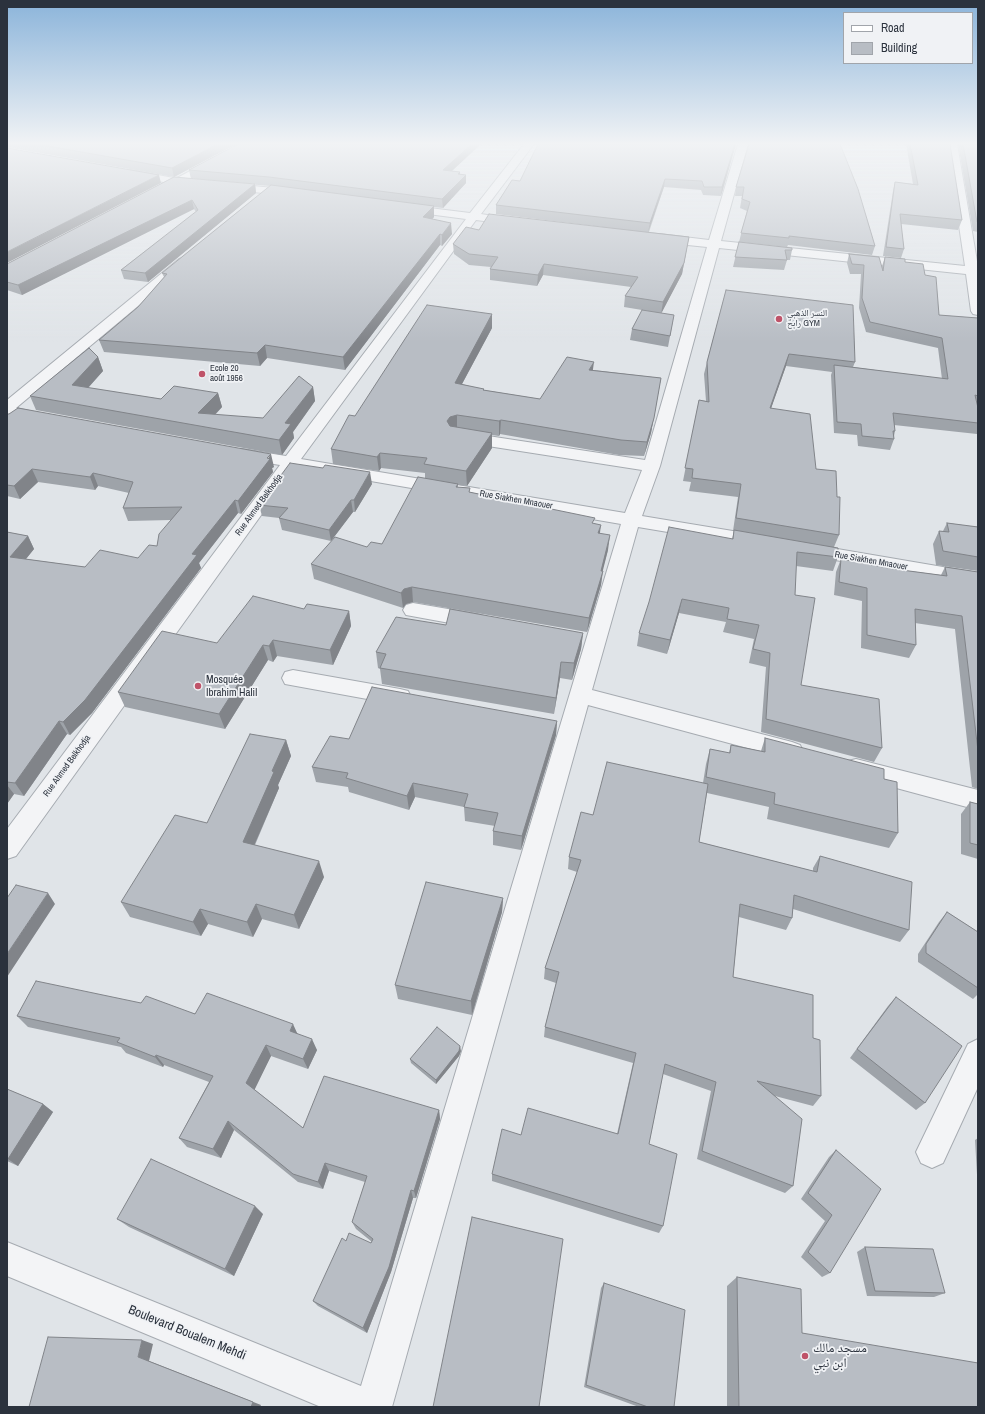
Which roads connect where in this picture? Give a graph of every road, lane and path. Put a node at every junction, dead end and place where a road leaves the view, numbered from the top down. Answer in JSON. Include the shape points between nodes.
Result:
{"nodes":[{"id":1,"x":423,"y":210,"type":"edge"},
{"id":2,"x":478,"y":210,"type":"edge"},
{"id":3,"x":724,"y":210,"type":"edge"},
{"id":4,"x":963,"y":210,"type":"edge"},
{"id":5,"x":473,"y":217,"type":"junction"},
{"id":6,"x":527,"y":223,"type":"edge"},
{"id":7,"x":644,"y":236,"type":"edge"},
{"id":8,"x":714,"y":245,"type":"junction"},
{"id":9,"x":191,"y":256,"type":"edge"},
{"id":10,"x":974,"y":271,"type":"edge"},
{"id":11,"x":978,"y":311,"type":"edge"},
{"id":12,"x":7,"y":410,"type":"edge"},
{"id":13,"x":54,"y":420,"type":"edge"},
{"id":14,"x":457,"y":436,"type":"edge"},
{"id":15,"x":227,"y":451,"type":"edge"},
{"id":16,"x":290,"y":463,"type":"junction"},
{"id":17,"x":652,"y":466,"type":"junction"},
{"id":18,"x":631,"y":520,"type":"junction"},
{"id":19,"x":978,"y":579,"type":"edge"},
{"id":20,"x":413,"y":610,"type":"dead end"},
{"id":21,"x":497,"y":625,"type":"edge"},
{"id":22,"x":293,"y":678,"type":"dead end"},
{"id":23,"x":580,"y":694,"type":"junction"},
{"id":24,"x":416,"y":700,"type":"edge"},
{"id":25,"x":810,"y":756,"type":"edge"},
{"id":26,"x":833,"y":762,"type":"edge"},
{"id":27,"x":978,"y":800,"type":"edge"},
{"id":28,"x":7,"y":848,"type":"edge"},
{"id":29,"x":978,"y":1054,"type":"edge"},
{"id":30,"x":932,"y":1152,"type":"dead end"},
{"id":31,"x":7,"y":1259,"type":"edge"},
{"id":32,"x":366,"y":1407,"type":"edge"},
{"id":33,"x":373,"y":1407,"type":"edge"}],
"edges":[{"from":1,"to":5,"type":"street"},
{"from":2,"to":5,"type":"street","name":"Rue Ahmed Belkhodja"},
{"from":3,"to":8,"type":"street"},
{"from":4,"to":10,"type":"street"},
{"from":5,"to":6,"type":"street"},
{"from":5,"to":16,"type":"street","name":"Rue Ahmed Belkhodja"},
{"from":7,"to":8,"type":"street"},
{"from":8,"to":10,"type":"street"},
{"from":8,"to":17,"type":"street"},
{"from":9,"to":12,"type":"street"},
{"from":10,"to":11,"type":"street"},
{"from":12,"to":13,"type":"street"},
{"from":14,"to":17,"type":"street"},
{"from":15,"to":16,"type":"street","name":"Rue Siakhen Mnaouer"},
{"from":16,"to":18,"type":"street","name":"Rue Siakhen Mnaouer"},
{"from":16,"to":28,"type":"street","name":"Rue Ahmed Belkhodja"},
{"from":17,"to":18,"type":"street"},
{"from":18,"to":19,"type":"street","name":"Rue Siakhen Mnaouer"},
{"from":18,"to":23,"type":"street","via":[[587,642]]},
{"from":20,"to":21,"type":"street"},
{"from":22,"to":24,"type":"street"},
{"from":23,"to":25,"type":"street"},
{"from":23,"to":33,"type":"street","via":[[562,726]]},
{"from":26,"to":27,"type":"street"},
{"from":29,"to":30,"type":"street"},
{"from":31,"to":32,"type":"street","name":"Boulevard Boualem Mehdi"}]}
